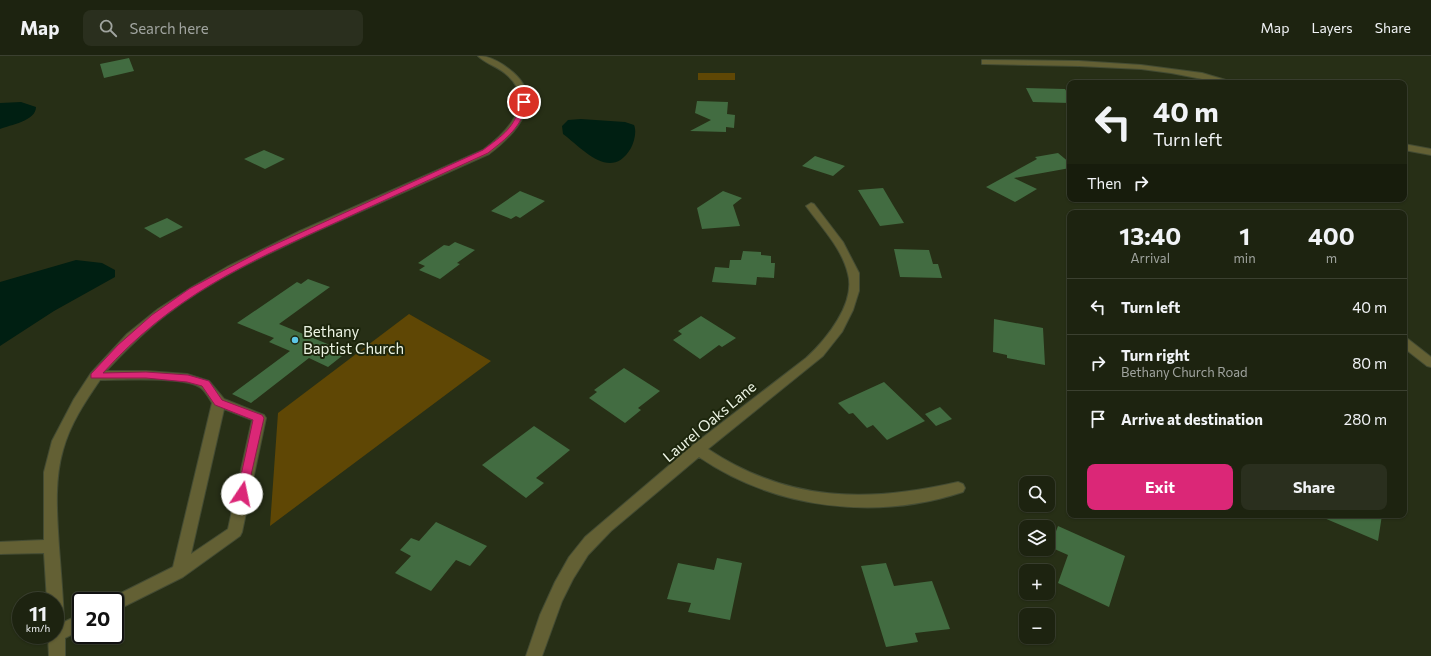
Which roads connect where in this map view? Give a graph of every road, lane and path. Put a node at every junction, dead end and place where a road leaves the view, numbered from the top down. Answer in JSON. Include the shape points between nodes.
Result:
{"nodes":[{"id":1,"x":482,"y":56,"type":"edge"},
{"id":2,"x":985,"y":62,"type":"dead end"},
{"id":3,"x":1220,"y":80,"type":"edge"},
{"id":4,"x":1407,"y":147,"type":"edge"},
{"id":5,"x":1431,"y":152,"type":"edge"},
{"id":6,"x":811,"y":206,"type":"dead end"},
{"id":7,"x":1407,"y":344,"type":"edge"},
{"id":8,"x":1431,"y":363,"type":"edge"},
{"id":9,"x":95,"y":376,"type":"junction"},
{"id":10,"x":219,"y":402,"type":"junction"},
{"id":11,"x":698,"y":449,"type":"junction"},
{"id":12,"x":958,"y":488,"type":"dead end"},
{"id":13,"x":52,"y":546,"type":"junction"},
{"id":14,"x":0,"y":548,"type":"edge"},
{"id":15,"x":180,"y":570,"type":"junction"},
{"id":16,"x":55,"y":592,"type":"edge"},
{"id":17,"x":124,"y":599,"type":"edge"},
{"id":18,"x":56,"y":644,"type":"edge"},
{"id":19,"x":57,"y":656,"type":"edge"},
{"id":20,"x":534,"y":656,"type":"edge"}],
"edges":[{"from":1,"to":9,"type":"street","via":[[507,70],[517,80],[522,91],[524,102],[521,114],[508,134],[498,143],[486,152],[270,249],[192,291],[149,322],[121,347]]},
{"from":2,"to":3,"type":"street","via":[[1145,66],[1184,71]]},
{"from":4,"to":5,"type":"street"},
{"from":6,"to":11,"type":"street","name":"Laurel Oaks Lane","via":[[844,250],[855,279],[847,310],[831,338],[819,352]]},
{"from":7,"to":8,"type":"street"},
{"from":9,"to":10,"type":"street","via":[[146,375],[188,378],[205,384]]},
{"from":9,"to":13,"type":"street","via":[[67,420],[54,455],[50,486]]},
{"from":10,"to":15,"type":"street"},
{"from":10,"to":15,"type":"street","via":[[259,418],[235,532]]},
{"from":11,"to":12,"type":"street","via":[[740,477],[767,487],[826,499],[887,501]]},
{"from":11,"to":20,"type":"street","name":"Laurel Oaks Lane","via":[[668,477],[604,527],[583,550],[566,575]]},
{"from":13,"to":14,"type":"street"},
{"from":13,"to":16,"type":"street"},
{"from":15,"to":17,"type":"street"},
{"from":18,"to":19,"type":"street"}]}
